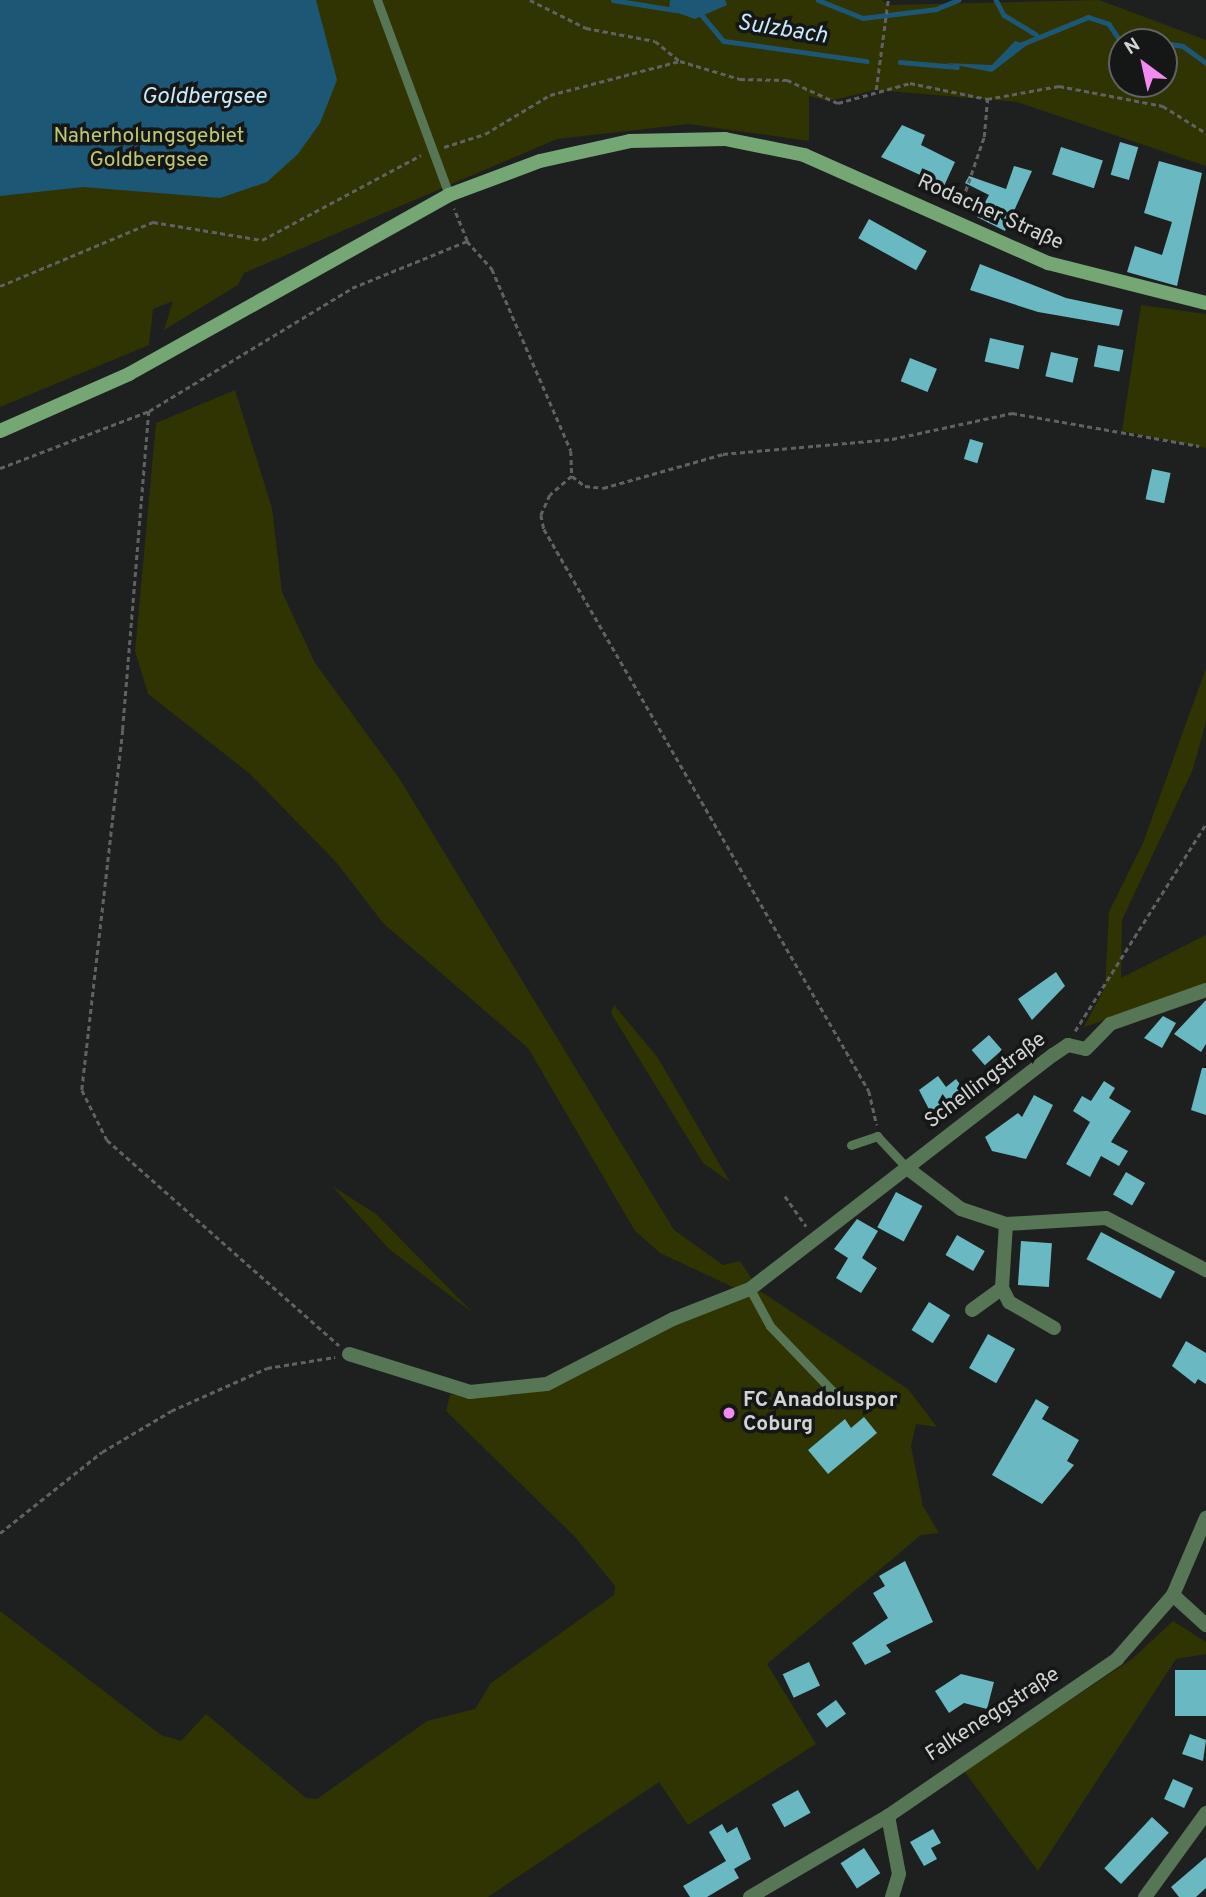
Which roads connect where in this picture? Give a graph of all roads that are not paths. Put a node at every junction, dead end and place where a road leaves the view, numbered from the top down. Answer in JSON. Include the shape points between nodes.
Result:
{"nodes":[{"id":1,"x":377,"y":0,"type":"edge"},
{"id":2,"x":449,"y":195,"type":"junction"},
{"id":3,"x":1206,"y":303,"type":"edge"},
{"id":4,"x":0,"y":431,"type":"edge"},
{"id":5,"x":1206,"y":990,"type":"edge"},
{"id":6,"x":851,"y":1146,"type":"dead end"},
{"id":7,"x":908,"y":1168,"type":"junction"},
{"id":8,"x":1006,"y":1224,"type":"junction"},
{"id":9,"x":1206,"y":1270,"type":"edge"},
{"id":10,"x":1002,"y":1288,"type":"junction"},
{"id":11,"x":750,"y":1289,"type":"junction"},
{"id":12,"x":972,"y":1310,"type":"dead end"},
{"id":13,"x":1054,"y":1328,"type":"dead end"},
{"id":14,"x":349,"y":1354,"type":"road end"},
{"id":15,"x":840,"y":1399,"type":"dead end"},
{"id":16,"x":1206,"y":1518,"type":"edge"},
{"id":17,"x":1173,"y":1595,"type":"junction"},
{"id":18,"x":1206,"y":1625,"type":"edge"},
{"id":19,"x":1206,"y":1815,"type":"edge"},
{"id":20,"x":888,"y":1816,"type":"junction"},
{"id":21,"x":750,"y":1897,"type":"edge"},
{"id":22,"x":892,"y":1897,"type":"edge"},
{"id":23,"x":1145,"y":1897,"type":"edge"}],
"edges":[{"from":1,"to":2,"type":"lane","via":[[429,152]]},
{"from":2,"to":3,"type":"street","name":"Rodacher Straße","via":[[540,160],[629,141],[724,139],[804,155],[1048,263]]},
{"from":2,"to":4,"type":"street","name":"Rodacher Straße","via":[[129,374]]},
{"from":5,"to":7,"type":"street","name":"Schellingstraße","via":[[1110,1024],[1086,1049],[1068,1045]]},
{"from":6,"to":7,"type":"lane","via":[[877,1136]]},
{"from":7,"to":8,"type":"street","via":[[961,1209]]},
{"from":7,"to":11,"type":"street","name":"Schellingstraße"},
{"from":8,"to":9,"type":"street","via":[[1106,1218]]},
{"from":8,"to":10,"type":"street"},
{"from":10,"to":12,"type":"street"},
{"from":10,"to":13,"type":"street","via":[[1009,1302]]},
{"from":11,"to":14,"type":"street","name":"Schellingstraße","via":[[673,1319],[547,1384],[507,1392],[438,1386]]},
{"from":11,"to":15,"type":"lane","via":[[770,1326]]},
{"from":16,"to":17,"type":"street","name":"Falkeneggstraße"},
{"from":17,"to":18,"type":"street"},
{"from":17,"to":20,"type":"street","name":"Falkeneggstraße","via":[[1117,1659]]},
{"from":19,"to":23,"type":"street"},
{"from":20,"to":21,"type":"street","name":"Falkeneggstraße"},
{"from":20,"to":22,"type":"street","via":[[899,1874]]}]}
